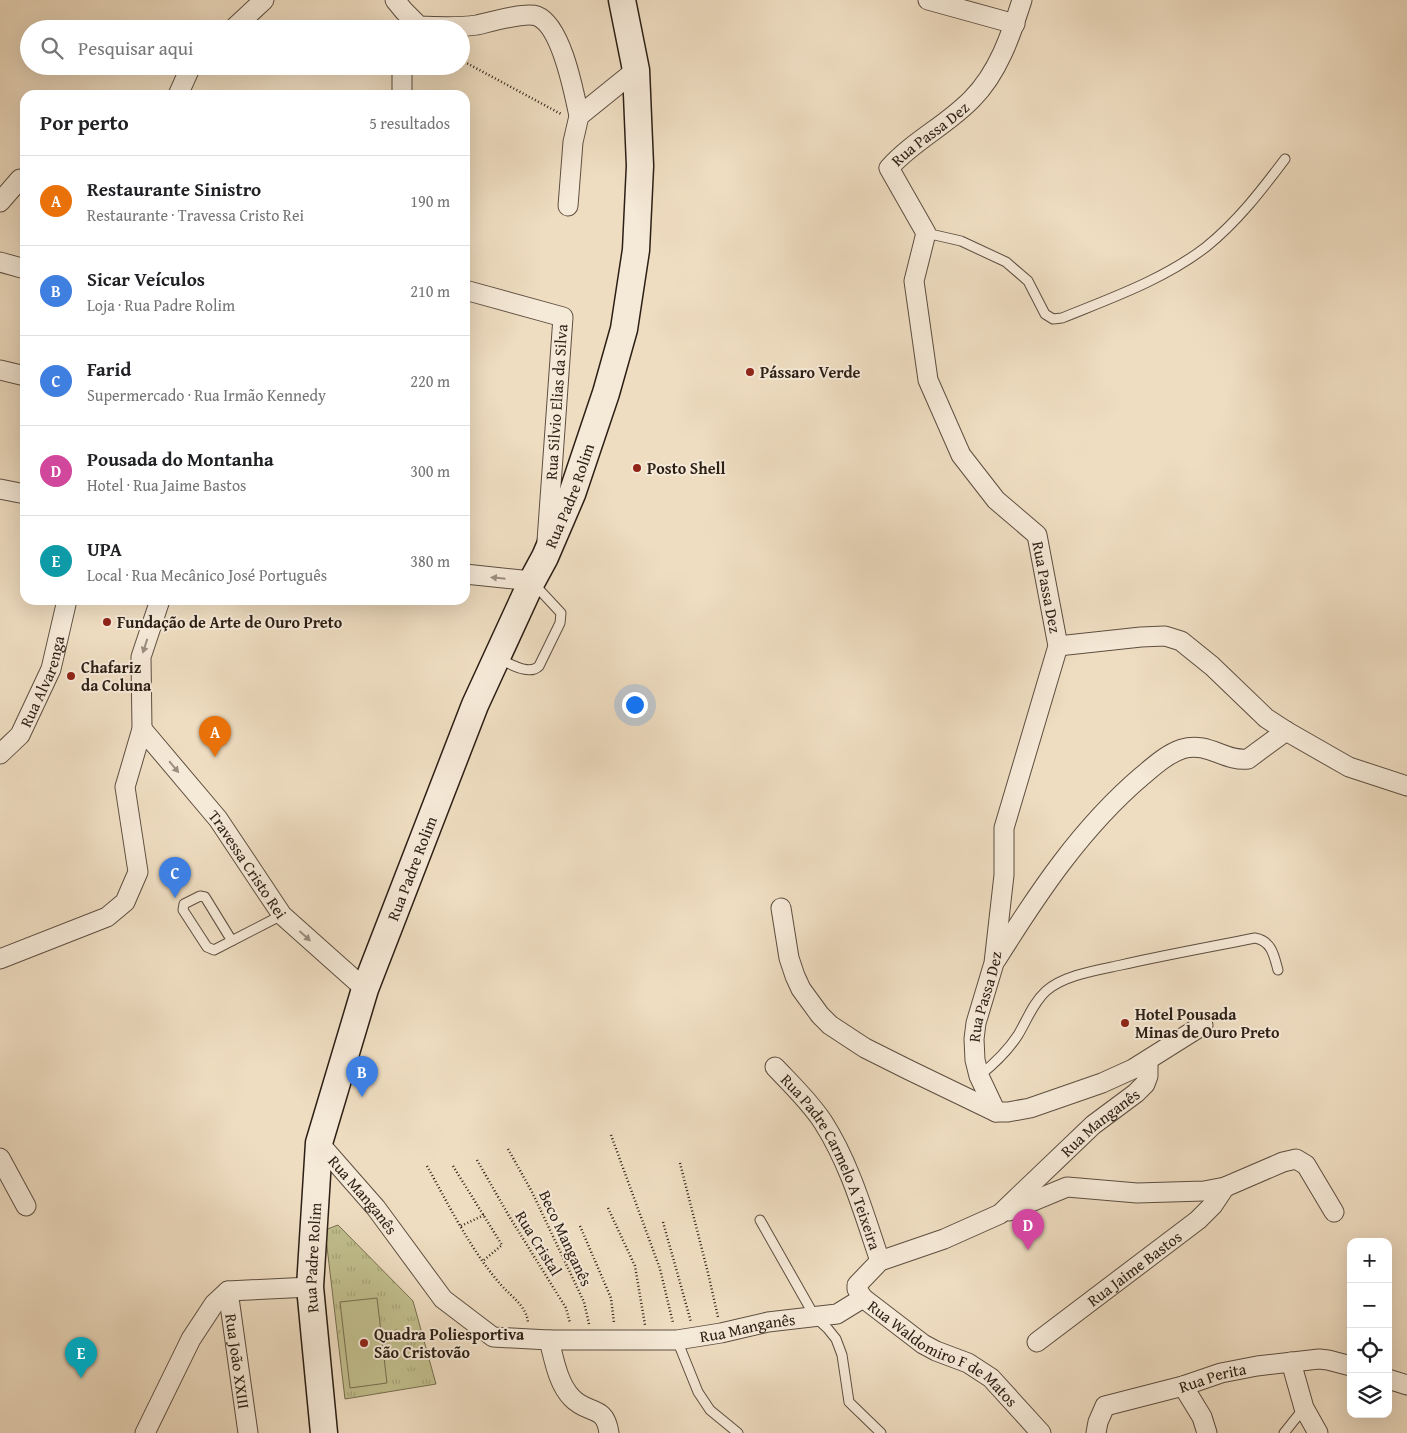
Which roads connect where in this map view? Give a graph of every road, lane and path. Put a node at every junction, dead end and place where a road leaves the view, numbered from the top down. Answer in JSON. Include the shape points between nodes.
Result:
{"nodes":[{"id":1,"x":264,"y":0,"type":"edge"},
{"id":2,"x":622,"y":0,"type":"edge"},
{"id":3,"x":928,"y":0,"type":"edge"},
{"id":4,"x":1022,"y":0,"type":"edge"},
{"id":5,"x":243,"y":20,"type":"edge"},
{"id":6,"x":1015,"y":24,"type":"junction"},
{"id":7,"x":470,"y":25,"type":"edge"},
{"id":8,"x":470,"y":65,"type":"edge"},
{"id":9,"x":636,"y":70,"type":"junction"},
{"id":10,"x":187,"y":75,"type":"edge"},
{"id":11,"x":402,"y":75,"type":"edge"},
{"id":12,"x":180,"y":90,"type":"edge"},
{"id":13,"x":402,"y":90,"type":"edge"},
{"id":14,"x":578,"y":120,"type":"junction"},
{"id":15,"x":1285,"y":159,"type":"dead end"},
{"id":16,"x":20,"y":179,"type":"dead end"},
{"id":17,"x":0,"y":202,"type":"edge"},
{"id":18,"x":568,"y":206,"type":"dead end"},
{"id":19,"x":926,"y":233,"type":"junction"},
{"id":20,"x":0,"y":262,"type":"edge"},
{"id":21,"x":20,"y":268,"type":"edge"},
{"id":22,"x":470,"y":291,"type":"edge"},
{"id":23,"x":0,"y":370,"type":"edge"},
{"id":24,"x":20,"y":375,"type":"edge"},
{"id":25,"x":0,"y":489,"type":"edge"},
{"id":26,"x":20,"y":493,"type":"edge"},
{"id":27,"x":546,"y":557,"type":"junction"},
{"id":28,"x":470,"y":575,"type":"edge"},
{"id":29,"x":532,"y":581,"type":"junction"},
{"id":30,"x":66,"y":605,"type":"edge"},
{"id":31,"x":158,"y":605,"type":"edge"},
{"id":32,"x":1058,"y":646,"type":"junction"},
{"id":33,"x":497,"y":658,"type":"junction"},
{"id":34,"x":142,"y":730,"type":"junction"},
{"id":35,"x":1286,"y":731,"type":"junction"},
{"id":36,"x":0,"y":754,"type":"edge"},
{"id":37,"x":1407,"y":786,"type":"edge"},
{"id":38,"x":781,"y":908,"type":"dead end"},
{"id":39,"x":282,"y":915,"type":"junction"},
{"id":40,"x":232,"y":941,"type":"junction"},
{"id":41,"x":0,"y":959,"type":"edge"},
{"id":42,"x":994,"y":963,"type":"junction"},
{"id":43,"x":1278,"y":970,"type":"dead end"},
{"id":44,"x":364,"y":989,"type":"junction"},
{"id":45,"x":1203,"y":1025,"type":"dead end"},
{"id":46,"x":1148,"y":1060,"type":"junction"},
{"id":47,"x":775,"y":1067,"type":"dead end"},
{"id":48,"x":979,"y":1076,"type":"junction"},
{"id":49,"x":996,"y":1112,"type":"junction"},
{"id":50,"x":611,"y":1135,"type":"dead end"},
{"id":51,"x":319,"y":1143,"type":"junction"},
{"id":52,"x":508,"y":1149,"type":"dead end"},
{"id":53,"x":0,"y":1158,"type":"edge"},
{"id":54,"x":477,"y":1160,"type":"dead end"},
{"id":55,"x":680,"y":1163,"type":"dead end"},
{"id":56,"x":427,"y":1166,"type":"dead end"},
{"id":57,"x":453,"y":1166,"type":"dead end"},
{"id":58,"x":1225,"y":1187,"type":"junction"},
{"id":59,"x":26,"y":1206,"type":"dead end"},
{"id":60,"x":608,"y":1208,"type":"dead end"},
{"id":61,"x":1334,"y":1212,"type":"dead end"},
{"id":62,"x":1000,"y":1214,"type":"junction"},
{"id":63,"x":484,"y":1215,"type":"junction"},
{"id":64,"x":760,"y":1220,"type":"dead end"},
{"id":65,"x":664,"y":1222,"type":"dead end"},
{"id":66,"x":461,"y":1226,"type":"junction"},
{"id":67,"x":580,"y":1226,"type":"dead end"},
{"id":68,"x":483,"y":1261,"type":"junction"},
{"id":69,"x":880,"y":1261,"type":"junction"},
{"id":70,"x":310,"y":1287,"type":"junction"},
{"id":71,"x":228,"y":1291,"type":"junction"},
{"id":72,"x":863,"y":1298,"type":"junction"},
{"id":73,"x":815,"y":1317,"type":"junction"},
{"id":74,"x":721,"y":1333,"type":"junction"},
{"id":75,"x":686,"y":1339,"type":"junction"},
{"id":76,"x":540,"y":1340,"type":"junction"},
{"id":77,"x":584,"y":1341,"type":"junction"},
{"id":78,"x":616,"y":1341,"type":"junction"},
{"id":79,"x":648,"y":1341,"type":"junction"},
{"id":80,"x":1037,"y":1342,"type":"dead end"},
{"id":81,"x":1291,"y":1362,"type":"junction"},
{"id":82,"x":1347,"y":1365,"type":"edge"},
{"id":83,"x":1183,"y":1386,"type":"junction"},
{"id":84,"x":1304,"y":1408,"type":"junction"},
{"id":85,"x":145,"y":1433,"type":"edge"},
{"id":86,"x":248,"y":1433,"type":"edge"},
{"id":87,"x":324,"y":1433,"type":"edge"},
{"id":88,"x":608,"y":1433,"type":"edge"},
{"id":89,"x":738,"y":1433,"type":"edge"},
{"id":90,"x":881,"y":1433,"type":"edge"},
{"id":91,"x":1041,"y":1433,"type":"edge"},
{"id":92,"x":1096,"y":1433,"type":"edge"},
{"id":93,"x":1207,"y":1433,"type":"edge"},
{"id":94,"x":1284,"y":1433,"type":"edge"},
{"id":95,"x":1318,"y":1433,"type":"edge"}],
"edges":[{"from":1,"to":5,"type":"street"},
{"from":2,"to":9,"type":"main road","name":"Rua Padre Rolim"},
{"from":3,"to":6,"type":"street"},
{"from":4,"to":6,"type":"street","name":"Rua Passa Dez"},
{"from":6,"to":19,"type":"street","name":"Rua Passa Dez","via":[[997,66],[973,99],[888,168]]},
{"from":7,"to":14,"type":"street","via":[[530,15],[542,20],[563,52],[573,83]]},
{"from":8,"to":14,"type":"path"},
{"from":9,"to":14,"type":"street"},
{"from":9,"to":27,"type":"main road","name":"Rua Padre Rolim","via":[[639,175],[636,250],[624,329],[572,494]]},
{"from":10,"to":12,"type":"street"},
{"from":11,"to":13,"type":"street"},
{"from":14,"to":18,"type":"street"},
{"from":15,"to":19,"type":"lane","via":[[1242,213],[1206,247],[1147,282],[1062,318],[1053,319],[1045,314],[1028,281],[1006,262],[960,241]]},
{"from":16,"to":17,"type":"street"},
{"from":19,"to":32,"type":"street","name":"Rua Passa Dez","via":[[914,281],[928,380],[961,455],[996,500],[1037,535]]},
{"from":20,"to":21,"type":"street"},
{"from":22,"to":27,"type":"street","name":"Rua Silvio Elias da Silva","via":[[563,317]]},
{"from":23,"to":24,"type":"street"},
{"from":25,"to":26,"type":"street"},
{"from":27,"to":29,"type":"main road","name":"Rua Padre Rolim"},
{"from":29,"to":28,"type":"street","one_way":true},
{"from":29,"to":33,"type":"main road","name":"Rua Padre Rolim"},
{"from":29,"to":33,"type":"lane","via":[[560,613],[560,623],[535,670],[529,671]]},
{"from":30,"to":36,"type":"street","name":"Rua Alvarenga","via":[[48,676],[20,735]]},
{"from":31,"to":34,"type":"street","one_way":true,"via":[[142,657]]},
{"from":32,"to":35,"type":"street","via":[[1165,636],[1181,641],[1266,718]]},
{"from":32,"to":42,"type":"street","name":"Rua Passa Dez","via":[[1004,828],[1004,875]]},
{"from":33,"to":44,"type":"main road","name":"Rua Padre Rolim","via":[[475,704]]},
{"from":34,"to":39,"type":"street","name":"Travessa Cristo Rei","one_way":true,"via":[[218,819]]},
{"from":34,"to":41,"type":"street","via":[[125,787],[138,872],[125,902],[107,917]]},
{"from":35,"to":37,"type":"street","via":[[1349,768]]},
{"from":35,"to":42,"type":"street","via":[[1248,759],[1241,760],[1202,746],[1181,749],[1159,761],[1087,829],[1036,895]]},
{"from":38,"to":49,"type":"street","via":[[795,976],[810,1002],[830,1025],[865,1048]]},
{"from":39,"to":40,"type":"lane"},
{"from":39,"to":44,"type":"street","name":"Travessa Cristo Rei","one_way":true},
{"from":40,"to":40,"type":"lane","via":[[205,898],[200,896],[184,904],[183,910],[208,949],[214,950]]},
{"from":42,"to":48,"type":"street","name":"Rua Passa Dez","via":[[976,1023],[975,1060]]},
{"from":43,"to":48,"type":"lane","via":[[1270,947],[1255,938],[1088,972],[1045,991],[1008,1050]]},
{"from":44,"to":51,"type":"main road","name":"Rua Padre Rolim"},
{"from":45,"to":46,"type":"street"},
{"from":46,"to":49,"type":"street","via":[[1102,1083],[1030,1108]]},
{"from":46,"to":62,"type":"street","name":"Rua Manganês","via":[[1145,1084],[1093,1126]]},
{"from":47,"to":69,"type":"street","name":"Rua Padre Carmelo A Teixeira","via":[[810,1104],[833,1138],[846,1164]]},
{"from":48,"to":49,"type":"street","name":"Rua Passa Dez"},
{"from":50,"to":75,"type":"path"},
{"from":51,"to":70,"type":"main road","name":"Rua Padre Rolim"},
{"from":51,"to":76,"type":"street","name":"Rua Manganês","via":[[376,1208],[443,1299],[493,1337]]},
{"from":52,"to":77,"type":"path","name":"Beco Manganês","via":[[584,1302]]},
{"from":53,"to":59,"type":"street"},
{"from":54,"to":77,"type":"path","name":"Rua Cristal"},
{"from":55,"to":74,"type":"path"},
{"from":56,"to":66,"type":"path"},
{"from":57,"to":63,"type":"path"},
{"from":58,"to":61,"type":"street","via":[[1296,1159],[1306,1165]]},
{"from":58,"to":62,"type":"street","via":[[1153,1193],[1067,1187]]},
{"from":58,"to":80,"type":"street","name":"Rua Jaime Bastos","via":[[1213,1206],[1198,1220]]},
{"from":60,"to":79,"type":"path","via":[[635,1266]]},
{"from":62,"to":69,"type":"street","name":"Rua Manganês","via":[[944,1239]]},
{"from":63,"to":66,"type":"path"},
{"from":63,"to":68,"type":"path","via":[[502,1245]]},
{"from":64,"to":73,"type":"lane"},
{"from":65,"to":75,"type":"path"},
{"from":66,"to":68,"type":"path"},
{"from":67,"to":78,"type":"path","via":[[611,1298]]},
{"from":68,"to":76,"type":"path","via":[[527,1312]]},
{"from":69,"to":72,"type":"street","name":"Rua Manganês","via":[[857,1285]]},
{"from":70,"to":71,"type":"street"},
{"from":70,"to":87,"type":"main road","name":"Rua Padre Rolim"},
{"from":71,"to":85,"type":"street","via":[[214,1304],[190,1339]]},
{"from":71,"to":86,"type":"street","name":"Rua João XXIII"},
{"from":72,"to":73,"type":"street","name":"Rua Manganês","via":[[837,1314]]},
{"from":72,"to":91,"type":"street","name":"Rua Waldomiro F de Matos","via":[[923,1344],[968,1363],[991,1378]]},
{"from":73,"to":74,"type":"street","name":"Rua Manganês","via":[[768,1322]]},
{"from":73,"to":90,"type":"lane","via":[[836,1339],[842,1355],[849,1402]]},
{"from":74,"to":75,"type":"street","name":"Rua Manganês"},
{"from":75,"to":79,"type":"street","name":"Rua Manganês"},
{"from":75,"to":89,"type":"lane","via":[[690,1374],[706,1404]]},
{"from":76,"to":77,"type":"street","name":"Rua Manganês"},
{"from":76,"to":88,"type":"street","via":[[572,1398],[600,1413],[607,1422]]},
{"from":77,"to":78,"type":"street","name":"Rua Manganês"},
{"from":78,"to":79,"type":"street","name":"Rua Manganês"},
{"from":81,"to":82,"type":"street","name":"Rua Perita","via":[[1319,1359]]},
{"from":81,"to":83,"type":"street","name":"Rua Perita","via":[[1222,1373]]},
{"from":81,"to":84,"type":"street"},
{"from":83,"to":92,"type":"street","name":"Rua Perita","via":[[1105,1406]]},
{"from":83,"to":93,"type":"street"},
{"from":84,"to":94,"type":"lane"},
{"from":84,"to":95,"type":"street"}]}
